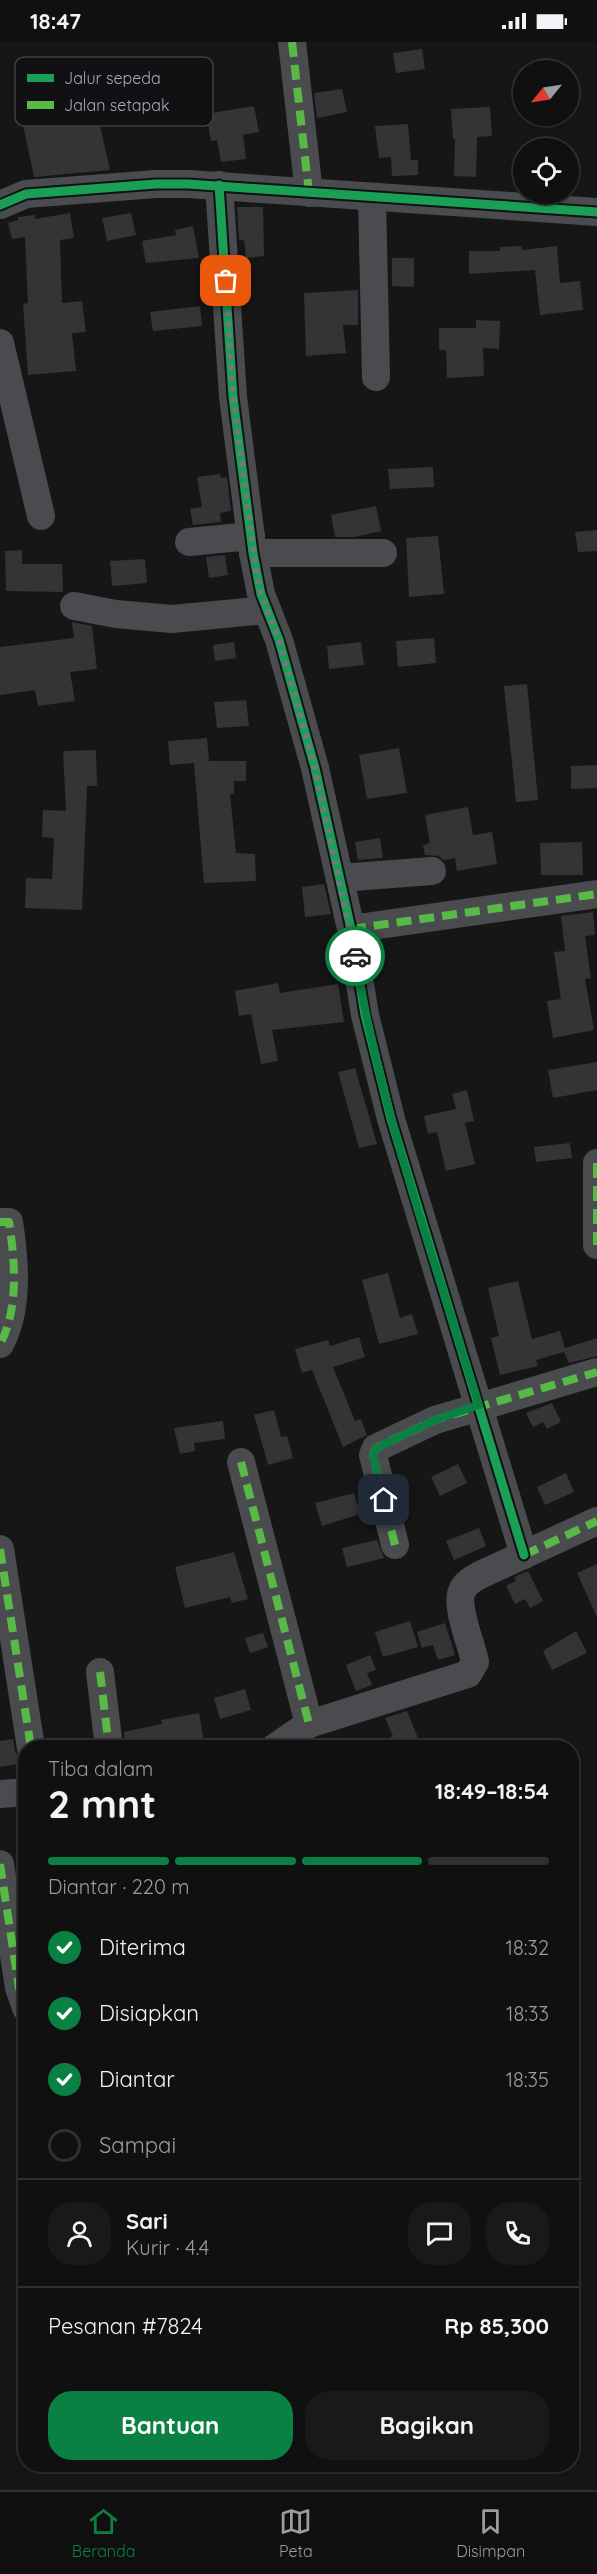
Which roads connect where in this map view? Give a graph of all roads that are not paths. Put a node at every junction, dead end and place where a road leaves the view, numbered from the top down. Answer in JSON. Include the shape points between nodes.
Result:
{"nodes":[{"id":1,"x":292,"y":42,"type":"edge"},
{"id":2,"x":219,"y":185,"type":"junction"},
{"id":3,"x":309,"y":193,"type":"junction"},
{"id":4,"x":372,"y":198,"type":"junction"},
{"id":5,"x":0,"y":205,"type":"edge"},
{"id":6,"x":597,"y":212,"type":"edge"},
{"id":7,"x":0,"y":343,"type":"edge"},
{"id":8,"x":376,"y":377,"type":"dead end"},
{"id":9,"x":41,"y":516,"type":"dead end"},
{"id":10,"x":189,"y":542,"type":"dead end"},
{"id":11,"x":252,"y":544,"type":"junction"},
{"id":12,"x":383,"y":553,"type":"dead end"},
{"id":13,"x":74,"y":606,"type":"dead end"},
{"id":14,"x":267,"y":610,"type":"junction"},
{"id":15,"x":432,"y":871,"type":"dead end"},
{"id":16,"x":340,"y":878,"type":"junction"},
{"id":17,"x":597,"y":894,"type":"edge"},
{"id":18,"x":351,"y":928,"type":"junction"},
{"id":19,"x":597,"y":1163,"type":"edge"},
{"id":20,"x":0,"y":1222,"type":"edge"},
{"id":21,"x":597,"y":1245,"type":"edge"},
{"id":22,"x":0,"y":1344,"type":"edge"},
{"id":23,"x":597,"y":1372,"type":"edge"},
{"id":24,"x":479,"y":1405,"type":"junction"},
{"id":25,"x":241,"y":1462,"type":"dead end"},
{"id":26,"x":597,"y":1521,"type":"edge"},
{"id":27,"x":395,"y":1545,"type":"dead end"},
{"id":28,"x":0,"y":1549,"type":"edge"},
{"id":29,"x":524,"y":1555,"type":"junction"},
{"id":30,"x":100,"y":1672,"type":"dead end"},
{"id":31,"x":309,"y":1724,"type":"junction"},
{"id":32,"x":30,"y":1740,"type":"edge"},
{"id":33,"x":108,"y":1740,"type":"edge"},
{"id":34,"x":286,"y":1740,"type":"edge"},
{"id":35,"x":18,"y":1793,"type":"edge"},
{"id":36,"x":0,"y":1794,"type":"edge"},
{"id":37,"x":0,"y":1864,"type":"edge"},
{"id":38,"x":18,"y":1981,"type":"edge"}],
"edges":[{"from":1,"to":3,"type":"street"},
{"from":2,"to":3,"type":"street"},
{"from":2,"to":5,"type":"street","via":[[156,184],[26,194]]},
{"from":2,"to":11,"type":"street","via":[[233,397]]},
{"from":3,"to":4,"type":"street"},
{"from":4,"to":6,"type":"street"},
{"from":4,"to":8,"type":"street"},
{"from":7,"to":9,"type":"street"},
{"from":10,"to":11,"type":"street"},
{"from":11,"to":12,"type":"street"},
{"from":11,"to":14,"type":"street"},
{"from":13,"to":14,"type":"street","via":[[172,619]]},
{"from":14,"to":16,"type":"street","via":[[297,702]]},
{"from":15,"to":16,"type":"street"},
{"from":16,"to":18,"type":"street"},
{"from":17,"to":18,"type":"street"},
{"from":18,"to":24,"type":"street","via":[[365,1015],[391,1119]]},
{"from":19,"to":21,"type":"street"},
{"from":20,"to":22,"type":"street","via":[[9,1222],[13,1256],[12,1309]]},
{"from":23,"to":24,"type":"street"},
{"from":24,"to":27,"type":"street","via":[[413,1429],[374,1450]]},
{"from":24,"to":29,"type":"street"},
{"from":25,"to":31,"type":"street"},
{"from":26,"to":29,"type":"street"},
{"from":28,"to":32,"type":"street"},
{"from":29,"to":31,"type":"street","via":[[480,1575],[463,1588],[462,1614],[475,1662],[470,1672]]},
{"from":30,"to":33,"type":"street"},
{"from":31,"to":34,"type":"street"},
{"from":35,"to":36,"type":"street"},
{"from":37,"to":38,"type":"street"}]}
